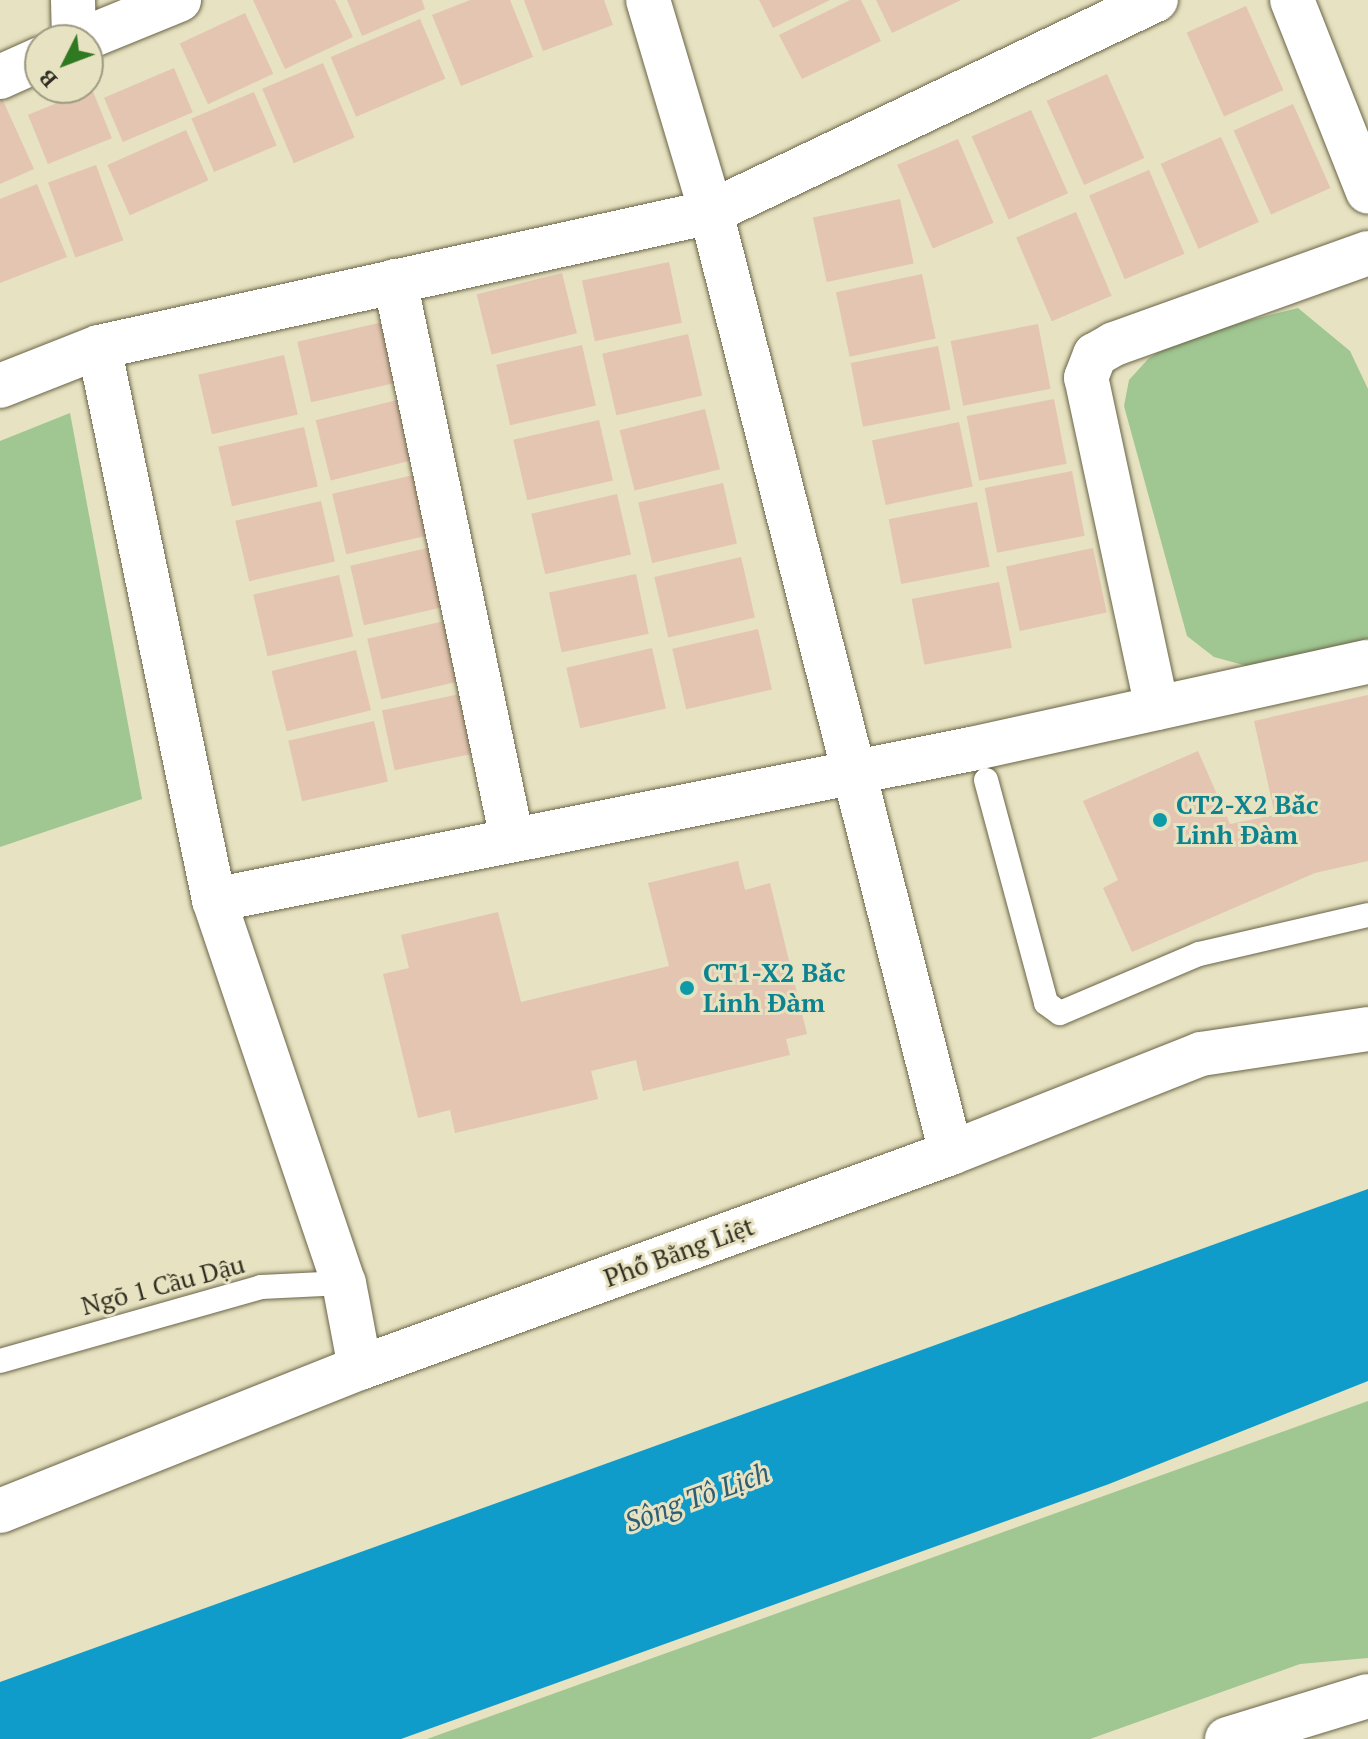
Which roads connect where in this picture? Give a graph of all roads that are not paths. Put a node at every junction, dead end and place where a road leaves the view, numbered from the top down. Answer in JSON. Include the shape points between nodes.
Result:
{"nodes":[{"id":1,"x":73,"y":0,"type":"edge"},
{"id":2,"x":179,"y":0,"type":"edge"},
{"id":3,"x":648,"y":0,"type":"edge"},
{"id":4,"x":1156,"y":0,"type":"edge"},
{"id":5,"x":1292,"y":0,"type":"edge"},
{"id":6,"x":74,"y":24,"type":"edge"},
{"id":7,"x":104,"y":31,"type":"edge"},
{"id":8,"x":24,"y":66,"type":"edge"},
{"id":9,"x":0,"y":77,"type":"edge"},
{"id":10,"x":1368,"y":192,"type":"edge"},
{"id":11,"x":711,"y":212,"type":"junction"},
{"id":12,"x":1368,"y":253,"type":"edge"},
{"id":13,"x":395,"y":281,"type":"junction"},
{"id":14,"x":99,"y":347,"type":"junction"},
{"id":15,"x":0,"y":386,"type":"edge"},
{"id":16,"x":1368,"y":662,"type":"edge"},
{"id":17,"x":1157,"y":708,"type":"junction"},
{"id":18,"x":854,"y":769,"type":"junction"},
{"id":19,"x":986,"y":780,"type":"dead end"},
{"id":20,"x":512,"y":839,"type":"junction"},
{"id":21,"x":214,"y":900,"type":"junction"},
{"id":22,"x":1368,"y":915,"type":"edge"},
{"id":23,"x":1368,"y":1029,"type":"edge"},
{"id":24,"x":951,"y":1153,"type":"junction"},
{"id":25,"x":344,"y":1283,"type":"junction"},
{"id":26,"x":0,"y":1361,"type":"edge"},
{"id":27,"x":360,"y":1368,"type":"junction"},
{"id":28,"x":0,"y":1511,"type":"edge"},
{"id":29,"x":1368,"y":1696,"type":"edge"},
{"id":30,"x":1227,"y":1739,"type":"edge"}],
"edges":[{"from":1,"to":6,"type":"street"},
{"from":2,"to":7,"type":"street"},
{"from":3,"to":11,"type":"street"},
{"from":4,"to":11,"type":"street"},
{"from":5,"to":10,"type":"street"},
{"from":8,"to":9,"type":"street"},
{"from":11,"to":13,"type":"street"},
{"from":11,"to":18,"type":"street"},
{"from":12,"to":17,"type":"street","via":[[1095,355],[1086,378]]},
{"from":13,"to":14,"type":"street"},
{"from":13,"to":20,"type":"street"},
{"from":14,"to":15,"type":"street"},
{"from":14,"to":21,"type":"street"},
{"from":16,"to":17,"type":"street"},
{"from":17,"to":18,"type":"street"},
{"from":18,"to":20,"type":"street"},
{"from":18,"to":24,"type":"street"},
{"from":19,"to":22,"type":"lane","via":[[1046,1003],[1060,1013],[1199,954]]},
{"from":20,"to":21,"type":"street"},
{"from":21,"to":25,"type":"street"},
{"from":23,"to":24,"type":"street","name":"Phố Bằng Liệt","via":[[1201,1054]]},
{"from":24,"to":27,"type":"street","name":"Phố Bằng Liệt"},
{"from":25,"to":26,"type":"lane","name":"Ngõ 1 Cầu Dậu","via":[[261,1287]]},
{"from":25,"to":27,"type":"street"},
{"from":27,"to":28,"type":"street","name":"Phố Bằng Liệt"},
{"from":29,"to":30,"type":"street"}]}
